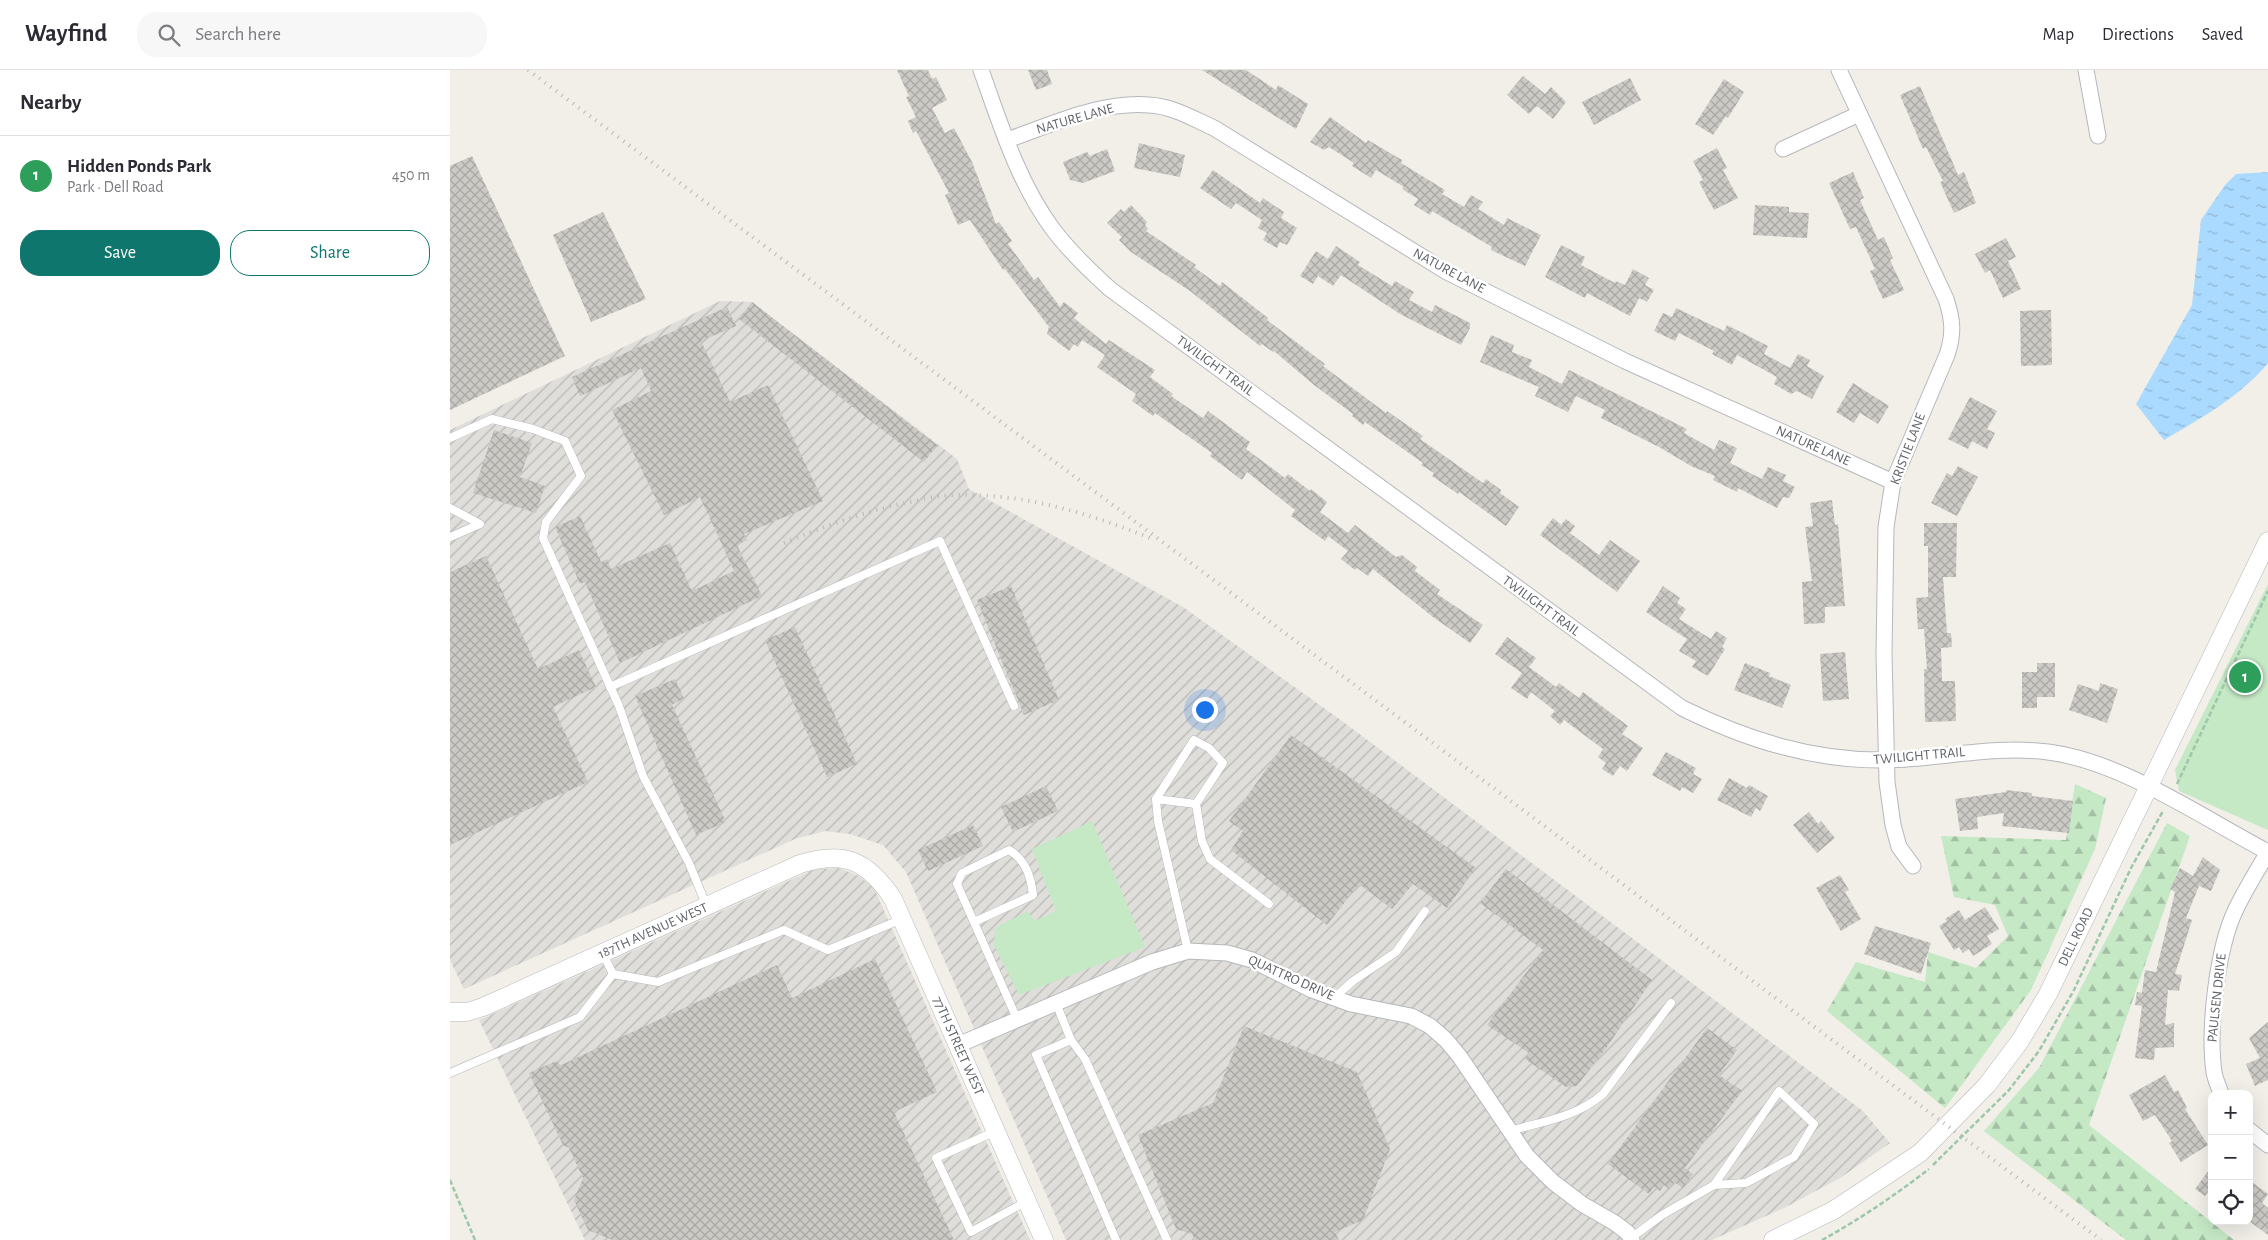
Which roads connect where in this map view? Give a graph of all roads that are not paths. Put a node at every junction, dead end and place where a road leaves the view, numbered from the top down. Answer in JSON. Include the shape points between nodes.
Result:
{"nodes":[{"id":1,"x":981,"y":70,"type":"edge"},
{"id":2,"x":1839,"y":70,"type":"edge"},
{"id":3,"x":2086,"y":70,"type":"edge"},
{"id":4,"x":1859,"y":114,"type":"junction"},
{"id":5,"x":2098,"y":136,"type":"dead end"},
{"id":6,"x":1007,"y":140,"type":"junction"},
{"id":7,"x":1783,"y":149,"type":"dead end"},
{"id":8,"x":450,"y":438,"type":"edge"},
{"id":9,"x":1893,"y":482,"type":"junction"},
{"id":10,"x":450,"y":508,"type":"edge"},
{"id":11,"x":450,"y":536,"type":"edge"},
{"id":12,"x":2268,"y":541,"type":"edge"},
{"id":13,"x":610,"y":687,"type":"junction"},
{"id":14,"x":1014,"y":706,"type":"dead end"},
{"id":15,"x":1886,"y":760,"type":"junction"},
{"id":16,"x":2150,"y":788,"type":"junction"},
{"id":17,"x":1156,"y":799,"type":"junction"},
{"id":18,"x":1196,"y":804,"type":"junction"},
{"id":19,"x":2268,"y":852,"type":"edge"},
{"id":20,"x":857,"y":864,"type":"joint"},
{"id":21,"x":1912,"y":866,"type":"dead end"},
{"id":22,"x":1269,"y":904,"type":"dead end"},
{"id":23,"x":708,"y":906,"type":"junction"},
{"id":24,"x":1425,"y":911,"type":"dead end"},
{"id":25,"x":902,"y":919,"type":"junction"},
{"id":26,"x":974,"y":922,"type":"junction"},
{"id":27,"x":1188,"y":951,"type":"junction"},
{"id":28,"x":603,"y":954,"type":"junction"},
{"id":29,"x":613,"y":974,"type":"junction"},
{"id":30,"x":1334,"y":998,"type":"junction"},
{"id":31,"x":1056,"y":1002,"type":"junction"},
{"id":32,"x":1671,"y":1003,"type":"dead end"},
{"id":33,"x":450,"y":1012,"type":"edge"},
{"id":34,"x":1016,"y":1019,"type":"junction"},
{"id":35,"x":1071,"y":1040,"type":"junction"},
{"id":36,"x":958,"y":1045,"type":"junction"},
{"id":37,"x":450,"y":1073,"type":"edge"},
{"id":38,"x":2220,"y":1090,"type":"edge"},
{"id":39,"x":996,"y":1131,"type":"junction"},
{"id":40,"x":1509,"y":1131,"type":"junction"},
{"id":41,"x":2253,"y":1133,"type":"edge"},
{"id":42,"x":2268,"y":1145,"type":"edge"},
{"id":43,"x":1714,"y":1185,"type":"junction"},
{"id":44,"x":1027,"y":1201,"type":"junction"},
{"id":45,"x":1632,"y":1239,"type":"edge"},
{"id":46,"x":1044,"y":1240,"type":"edge"},
{"id":47,"x":1116,"y":1240,"type":"edge"},
{"id":48,"x":1167,"y":1240,"type":"edge"},
{"id":49,"x":1773,"y":1240,"type":"edge"}],
"edges":[{"from":1,"to":6,"type":"street","name":"TWILIGHT TRAIL"},
{"from":2,"to":4,"type":"street","name":"KRISTIE LANE"},
{"from":3,"to":5,"type":"street"},
{"from":4,"to":7,"type":"street"},
{"from":4,"to":9,"type":"street","name":"KRISTIE LANE","via":[[1952,318],[1953,338],[1947,356]]},
{"from":6,"to":9,"type":"street","name":"NATURE LANE","via":[[1096,110],[1123,105],[1150,104],[1183,114],[1214,128],[1447,272],[1625,361]]},
{"from":6,"to":15,"type":"street","name":"TWILIGHT TRAIL","via":[[1029,191],[1051,227],[1079,261],[1110,289],[1650,686],[1682,708],[1726,730],[1772,745],[1819,755]]},
{"from":8,"to":13,"type":"lane","via":[[492,418],[565,441],[581,476],[546,522],[543,538]]},
{"from":9,"to":15,"type":"street","name":"KRISTIE LANE","via":[[1886,527]]},
{"from":10,"to":11,"type":"lane","via":[[480,524]]},
{"from":12,"to":16,"type":"street","name":"DELL ROAD"},
{"from":13,"to":14,"type":"lane","via":[[940,541]]},
{"from":13,"to":23,"type":"lane","via":[[643,776]]},
{"from":15,"to":16,"type":"street","name":"TWILIGHT TRAIL","via":[[1985,750],[2050,752],[2112,769]]},
{"from":15,"to":21,"type":"street","name":"KRISTIE LANE","via":[[1893,825],[1899,847]]},
{"from":16,"to":19,"type":"street","name":"TWILIGHT TRAIL"},
{"from":16,"to":49,"type":"street","name":"DELL ROAD","via":[[2048,994],[2020,1041],[1987,1085],[1920,1153],[1834,1210]]},
{"from":17,"to":18,"type":"lane"},
{"from":17,"to":18,"type":"lane","via":[[1194,740],[1209,748],[1223,763]]},
{"from":17,"to":27,"type":"lane","via":[[1158,821]]},
{"from":18,"to":22,"type":"lane","via":[[1202,841],[1210,859]]},
{"from":19,"to":38,"type":"street","name":"PAULSEN DRIVE","via":[[2235,910],[2222,947],[2212,1049],[2214,1074]]},
{"from":20,"to":23,"type":"street","name":"187TH AVENUE WEST","via":[[822,857]]},
{"from":20,"to":25,"type":"street","name":"77TH STREET WEST","via":[[865,866],[882,882]]},
{"from":23,"to":28,"type":"street","name":"187TH AVENUE WEST"},
{"from":24,"to":30,"type":"lane","via":[[1396,952]]},
{"from":25,"to":29,"type":"lane","via":[[828,950],[784,930],[658,982]]},
{"from":25,"to":36,"type":"street","name":"77TH STREET WEST"},
{"from":26,"to":26,"type":"lane","via":[[957,884],[962,873],[1009,850],[1017,854],[1032,884],[1032,895]]},
{"from":26,"to":34,"type":"lane"},
{"from":27,"to":30,"type":"street","name":"QUATTRO DRIVE","via":[[1227,953],[1252,960]]},
{"from":27,"to":31,"type":"street","name":"QUATTRO DRIVE","via":[[1152,962]]},
{"from":28,"to":29,"type":"lane"},
{"from":28,"to":33,"type":"street","name":"187TH AVENUE WEST","via":[[484,1007]]},
{"from":29,"to":37,"type":"lane","via":[[580,1017]]},
{"from":30,"to":40,"type":"street","name":"QUATTRO DRIVE","via":[[1411,1016],[1430,1026],[1460,1057]]},
{"from":31,"to":34,"type":"street","name":"QUATTRO DRIVE"},
{"from":31,"to":35,"type":"lane"},
{"from":32,"to":40,"type":"lane","via":[[1603,1094],[1591,1105],[1568,1115]]},
{"from":34,"to":36,"type":"street","name":"QUATTRO DRIVE"},
{"from":35,"to":47,"type":"lane","via":[[1036,1055]]},
{"from":35,"to":48,"type":"lane","via":[[1085,1059]]},
{"from":36,"to":39,"type":"street","name":"77TH STREET WEST"},
{"from":39,"to":44,"type":"street","name":"77TH STREET WEST"},
{"from":39,"to":44,"type":"lane","via":[[936,1158],[971,1232]]},
{"from":40,"to":45,"type":"street","name":"QUATTRO DRIVE","via":[[1527,1156],[1553,1182],[1615,1223]]},
{"from":41,"to":42,"type":"street"},
{"from":43,"to":43,"type":"lane","via":[[1778,1091],[1814,1124],[1794,1157],[1746,1183]]},
{"from":43,"to":45,"type":"lane","via":[[1662,1216]]},
{"from":44,"to":46,"type":"street","name":"77TH STREET WEST"}]}
